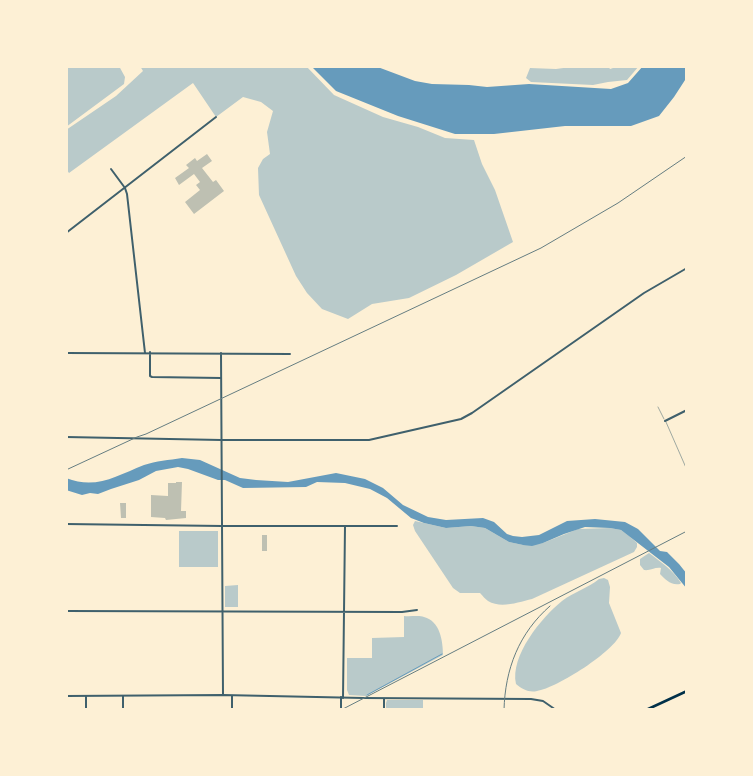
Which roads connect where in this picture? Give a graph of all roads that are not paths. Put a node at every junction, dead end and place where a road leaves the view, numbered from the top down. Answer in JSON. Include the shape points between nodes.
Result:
{"nodes":[{"id":1,"x":216,"y":117,"type":"dead end"},
{"id":2,"x":110,"y":169,"type":"dead end"},
{"id":3,"x":125,"y":188,"type":"junction"},
{"id":4,"x":66,"y":233,"type":"edge"},
{"id":5,"x":687,"y":268,"type":"edge"},
{"id":6,"x":150,"y":352,"type":"junction"},
{"id":7,"x":66,"y":353,"type":"edge"},
{"id":8,"x":145,"y":353,"type":"junction"},
{"id":9,"x":222,"y":353,"type":"junction"},
{"id":10,"x":290,"y":354,"type":"dead end"},
{"id":11,"x":221,"y":378,"type":"junction"},
{"id":12,"x":658,"y":407,"type":"dead end"},
{"id":13,"x":687,"y":410,"type":"edge"},
{"id":14,"x":665,"y":421,"type":"junction"},
{"id":15,"x":66,"y":437,"type":"edge"},
{"id":16,"x":221,"y":440,"type":"junction"},
{"id":17,"x":687,"y":470,"type":"edge"},
{"id":18,"x":66,"y":524,"type":"edge"},
{"id":19,"x":222,"y":526,"type":"junction"},
{"id":20,"x":345,"y":526,"type":"junction"},
{"id":21,"x":397,"y":526,"type":"dead end"},
{"id":22,"x":417,"y":610,"type":"dead end"},
{"id":23,"x":66,"y":611,"type":"edge"},
{"id":24,"x":222,"y":611,"type":"junction"},
{"id":25,"x":345,"y":612,"type":"junction"},
{"id":26,"x":687,"y":691,"type":"edge"},
{"id":27,"x":223,"y":695,"type":"junction"},
{"id":28,"x":66,"y":696,"type":"edge"},
{"id":29,"x":86,"y":696,"type":"junction"},
{"id":30,"x":124,"y":696,"type":"junction"},
{"id":31,"x":232,"y":696,"type":"junction"},
{"id":32,"x":342,"y":697,"type":"junction"},
{"id":33,"x":384,"y":699,"type":"junction"},
{"id":34,"x":86,"y":710,"type":"edge"},
{"id":35,"x":123,"y":710,"type":"edge"},
{"id":36,"x":232,"y":710,"type":"edge"},
{"id":37,"x":341,"y":710,"type":"edge"},
{"id":38,"x":384,"y":710,"type":"edge"},
{"id":39,"x":556,"y":710,"type":"edge"},
{"id":40,"x":646,"y":710,"type":"edge"}],
"edges":[{"from":1,"to":3,"type":"street"},
{"from":2,"to":3,"type":"street"},
{"from":3,"to":4,"type":"street"},
{"from":3,"to":8,"type":"street"},
{"from":5,"to":16,"type":"street","via":[[644,293],[461,419],[369,440]]},
{"from":6,"to":8,"type":"street"},
{"from":6,"to":9,"type":"street"},
{"from":6,"to":11,"type":"street","via":[[152,377]]},
{"from":7,"to":8,"type":"street"},
{"from":9,"to":10,"type":"street"},
{"from":9,"to":11,"type":"street"},
{"from":11,"to":16,"type":"street"},
{"from":12,"to":14,"type":"lane"},
{"from":13,"to":14,"type":"street"},
{"from":14,"to":17,"type":"lane"},
{"from":15,"to":16,"type":"street"},
{"from":16,"to":19,"type":"street"},
{"from":18,"to":19,"type":"street"},
{"from":19,"to":20,"type":"street"},
{"from":19,"to":24,"type":"street"},
{"from":20,"to":21,"type":"street"},
{"from":20,"to":25,"type":"street"},
{"from":22,"to":25,"type":"street"},
{"from":23,"to":24,"type":"street"},
{"from":24,"to":25,"type":"street"},
{"from":24,"to":27,"type":"street"},
{"from":25,"to":32,"type":"street"},
{"from":26,"to":40,"type":"main road"},
{"from":27,"to":30,"type":"street"},
{"from":27,"to":31,"type":"street"},
{"from":28,"to":29,"type":"street"},
{"from":29,"to":30,"type":"street"},
{"from":29,"to":34,"type":"street"},
{"from":30,"to":35,"type":"street"},
{"from":31,"to":32,"type":"street"},
{"from":31,"to":36,"type":"street"},
{"from":32,"to":33,"type":"street"},
{"from":32,"to":37,"type":"street"},
{"from":33,"to":38,"type":"street"},
{"from":33,"to":39,"type":"street","via":[[531,699],[543,701]]}]}
